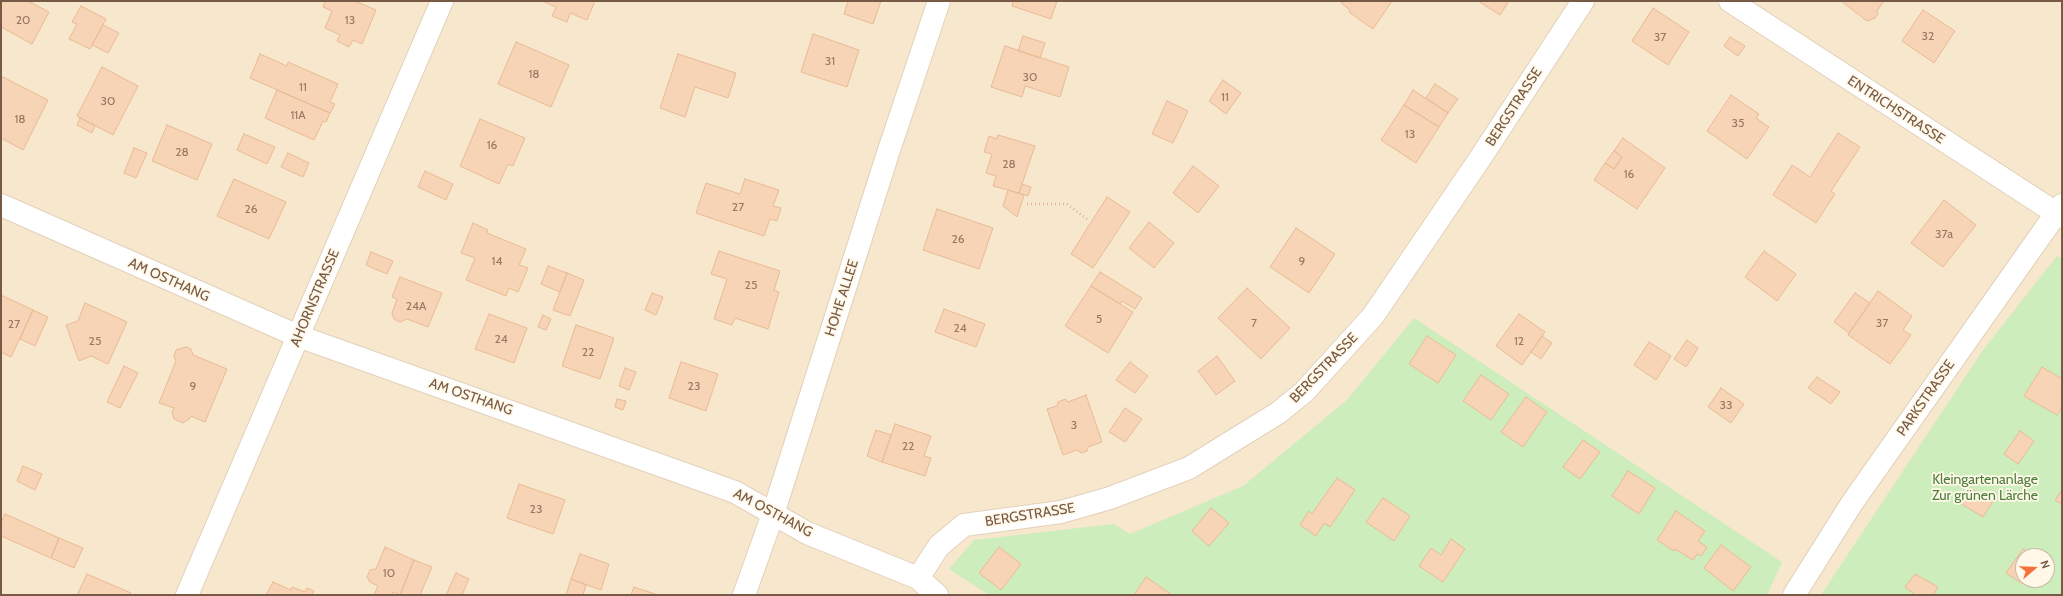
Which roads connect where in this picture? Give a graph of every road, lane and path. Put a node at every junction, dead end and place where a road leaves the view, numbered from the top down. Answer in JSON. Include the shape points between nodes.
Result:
{"nodes":[{"id":1,"x":442,"y":1,"type":"edge"},
{"id":2,"x":939,"y":1,"type":"edge"},
{"id":3,"x":1583,"y":1,"type":"edge"},
{"id":4,"x":1730,"y":1,"type":"edge"},
{"id":5,"x":1027,"y":204,"type":"dead end"},
{"id":6,"x":1,"y":205,"type":"edge"},
{"id":7,"x":2060,"y":211,"type":"edge"},
{"id":8,"x":1087,"y":219,"type":"dead end"},
{"id":9,"x":298,"y":336,"type":"junction"},
{"id":10,"x":773,"y":514,"type":"junction"},
{"id":11,"x":918,"y":578,"type":"junction"},
{"id":12,"x":187,"y":595,"type":"edge"},
{"id":13,"x":744,"y":595,"type":"edge"},
{"id":14,"x":937,"y":595,"type":"edge"},
{"id":15,"x":1794,"y":595,"type":"edge"}],
"edges":[{"from":1,"to":9,"type":"street","name":"AHORNSTRASSE"},
{"from":2,"to":10,"type":"street","name":"HOHE ALLEE"},
{"from":3,"to":11,"type":"street","name":"BERGSTRASSE","via":[[1373,316],[1304,392],[1278,413],[1189,468],[1110,498],[1061,512],[964,525],[939,546]]},
{"from":4,"to":7,"type":"street","name":"ENTRICHSTRASSE"},
{"from":5,"to":8,"type":"path","via":[[1067,204]]},
{"from":6,"to":9,"type":"street","name":"AM OSTHANG"},
{"from":7,"to":15,"type":"street","name":"PARKSTRASSE","via":[[1852,503]]},
{"from":9,"to":10,"type":"street","name":"AM OSTHANG","via":[[734,492]]},
{"from":9,"to":12,"type":"street","name":"AHORNSTRASSE"},
{"from":10,"to":11,"type":"street","name":"AM OSTHANG","via":[[807,533]]},
{"from":10,"to":13,"type":"street","name":"HOHE ALLEE"},
{"from":11,"to":14,"type":"street","name":"AM OSTHANG"}]}
